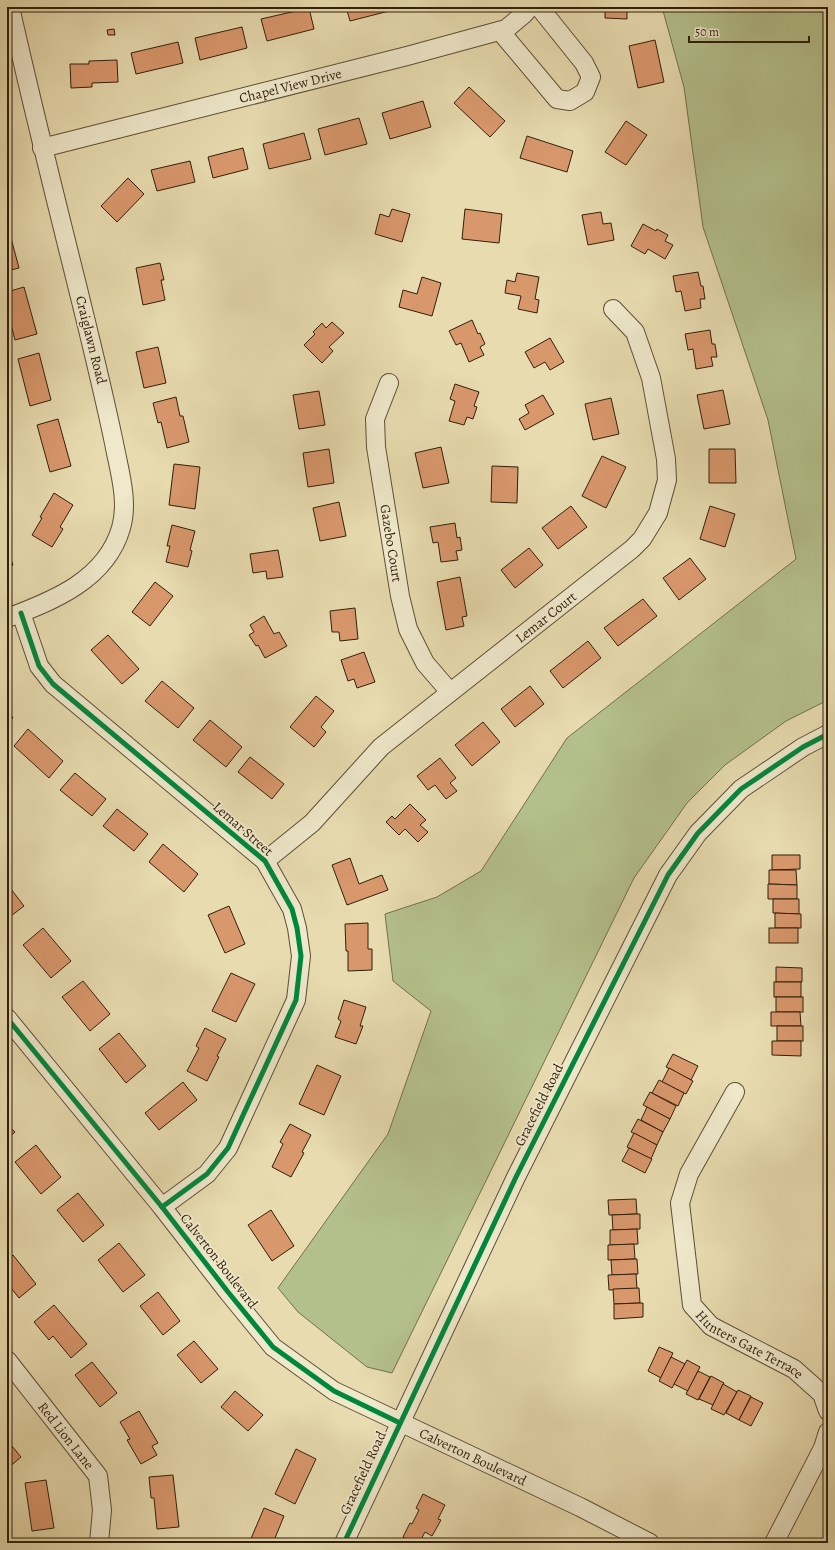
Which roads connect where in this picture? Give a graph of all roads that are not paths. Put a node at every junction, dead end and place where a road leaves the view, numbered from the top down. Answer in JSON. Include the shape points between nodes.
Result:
{"nodes":[{"id":1,"x":10,"y":7,"type":"edge"},
{"id":2,"x":530,"y":7,"type":"edge"},
{"id":3,"x":538,"y":7,"type":"edge"},
{"id":4,"x":500,"y":31,"type":"junction"},
{"id":5,"x":42,"y":148,"type":"junction"},
{"id":6,"x":613,"y":309,"type":"dead end"},
{"id":7,"x":389,"y":383,"type":"dead end"},
{"id":8,"x":14,"y":616,"type":"edge"},
{"id":9,"x":450,"y":692,"type":"junction"},
{"id":10,"x":828,"y":734,"type":"edge"},
{"id":11,"x":265,"y":861,"type":"junction"},
{"id":12,"x":7,"y":1018,"type":"edge"},
{"id":13,"x":734,"y":1092,"type":"dead end"},
{"id":14,"x":162,"y":1207,"type":"junction"},
{"id":15,"x":7,"y":1360,"type":"edge"},
{"id":16,"x":828,"y":1411,"type":"edge"},
{"id":17,"x":400,"y":1423,"type":"junction"},
{"id":18,"x":828,"y":1432,"type":"edge"},
{"id":19,"x":99,"y":1543,"type":"edge"},
{"id":20,"x":344,"y":1543,"type":"edge"},
{"id":21,"x":650,"y":1543,"type":"edge"},
{"id":22,"x":774,"y":1543,"type":"edge"}],
"edges":[{"from":1,"to":5,"type":"street","name":"Craiglawn Road"},
{"from":2,"to":4,"type":"street","name":"Chapel View Drive","via":[[506,29]]},
{"from":3,"to":4,"type":"street","via":[[591,77],[585,92],[570,101],[557,99]]},
{"from":4,"to":5,"type":"street","name":"Chapel View Drive"},
{"from":5,"to":8,"type":"street","name":"Craiglawn Road","via":[[102,384],[124,496],[122,527],[115,544],[95,572],[67,592]]},
{"from":6,"to":9,"type":"street","name":"Lemar Court","via":[[635,332],[651,378],[666,459],[667,480],[658,513],[632,550]]},
{"from":7,"to":9,"type":"street","name":"Gazebo Court","via":[[375,419],[376,447],[400,596],[408,629],[425,663]]},
{"from":8,"to":11,"type":"street","name":"Lemar Street","via":[[39,666],[53,684]]},
{"from":9,"to":11,"type":"street","name":"Lemar Court","via":[[381,747],[312,822]]},
{"from":10,"to":17,"type":"street","name":"Gracefield Road","via":[[803,747],[741,789],[698,833],[668,875],[516,1177]]},
{"from":11,"to":14,"type":"street","name":"Lemar Street","via":[[292,908],[297,928],[300,956],[296,1000],[228,1148],[207,1174]]},
{"from":12,"to":14,"type":"street","name":"Calverton Boulevard"},
{"from":13,"to":16,"type":"street","name":"Hunters Gate Terrace","via":[[689,1174],[680,1203],[692,1305],[711,1326],[794,1369],[822,1394]]},
{"from":14,"to":17,"type":"street","name":"Calverton Boulevard","via":[[273,1347],[334,1391]]},
{"from":15,"to":19,"type":"street","name":"Red Lion Lane","via":[[98,1476],[102,1510]]},
{"from":17,"to":20,"type":"street","name":"Gracefield Road"},
{"from":17,"to":21,"type":"street","name":"Calverton Boulevard","via":[[580,1507]]},
{"from":18,"to":22,"type":"street","via":[[823,1448]]}]}
